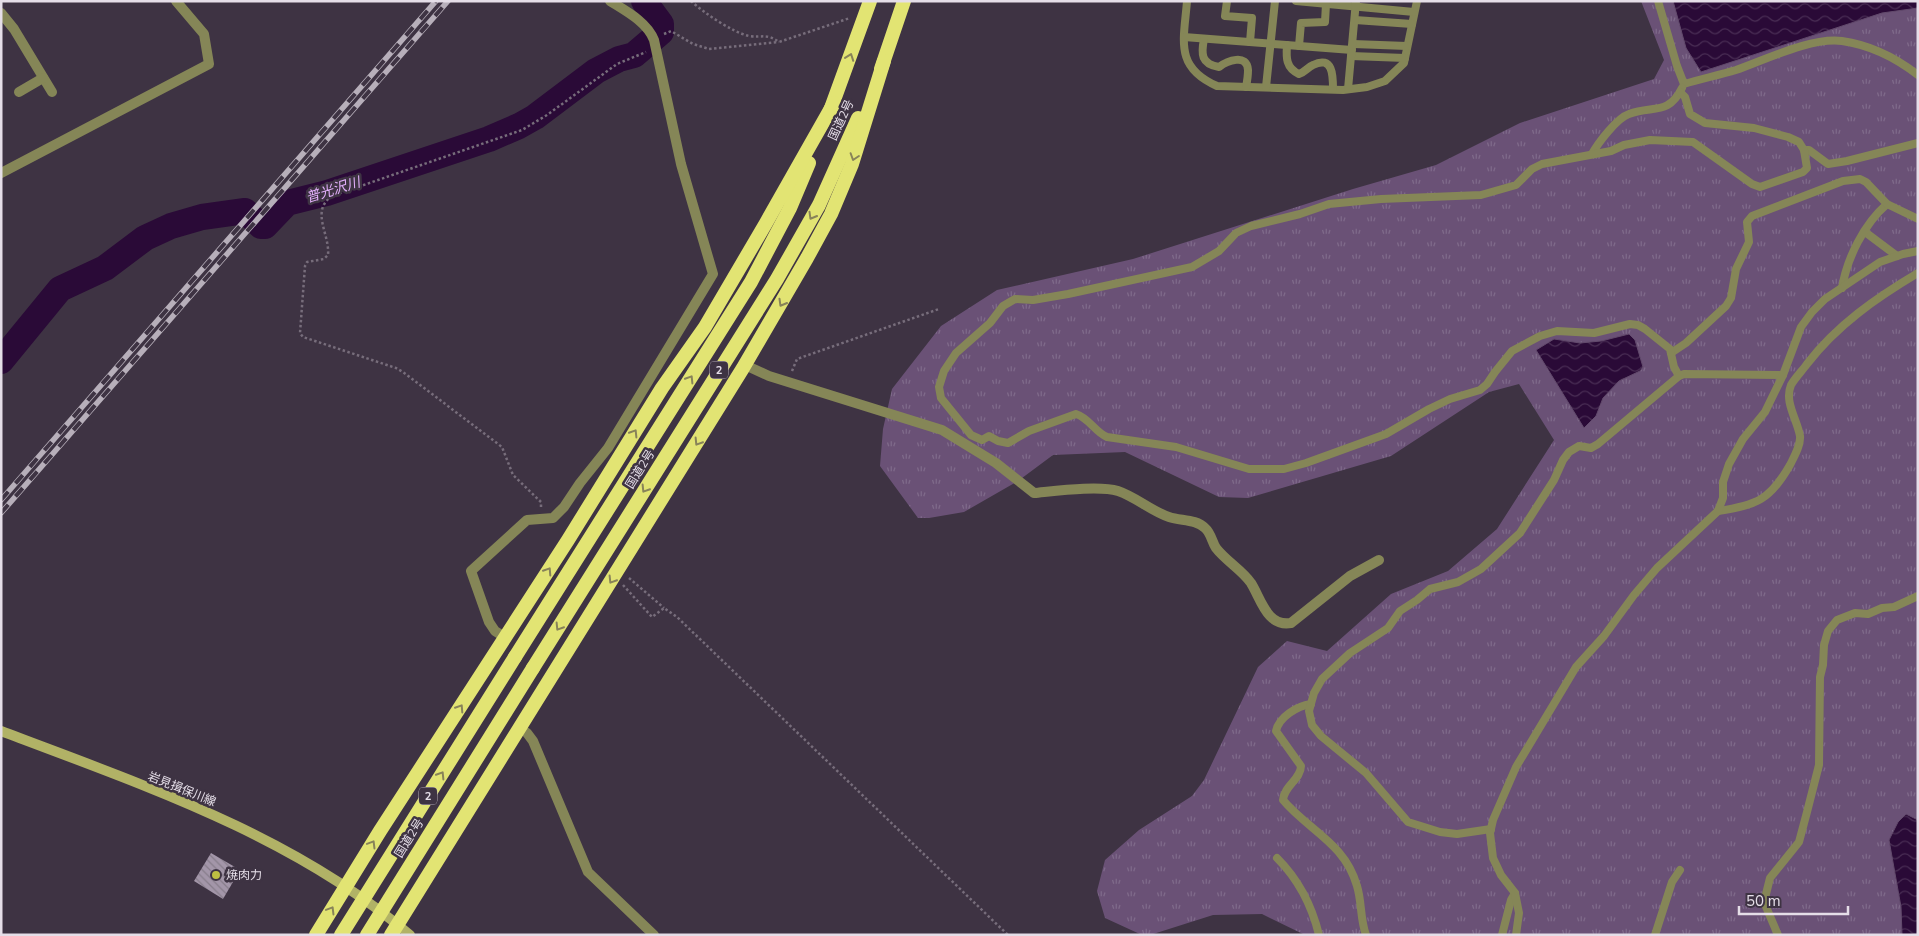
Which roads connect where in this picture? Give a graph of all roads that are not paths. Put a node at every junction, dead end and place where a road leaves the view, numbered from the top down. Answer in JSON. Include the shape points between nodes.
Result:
{"nodes":[{"id":1,"x":176,"y":1,"type":"edge"},
{"id":2,"x":610,"y":1,"type":"edge"},
{"id":3,"x":870,"y":1,"type":"edge"},
{"id":4,"x":904,"y":1,"type":"edge"},
{"id":5,"x":1187,"y":1,"type":"edge"},
{"id":6,"x":1227,"y":1,"type":"edge"},
{"id":7,"x":1275,"y":1,"type":"edge"},
{"id":8,"x":1296,"y":1,"type":"edge"},
{"id":9,"x":1416,"y":1,"type":"edge"},
{"id":10,"x":1658,"y":1,"type":"edge"},
{"id":11,"x":1326,"y":4,"type":"junction"},
{"id":12,"x":1356,"y":4,"type":"edge"},
{"id":13,"x":1414,"y":12,"type":"junction"},
{"id":14,"x":1,"y":13,"type":"edge"},
{"id":15,"x":1355,"y":20,"type":"junction"},
{"id":16,"x":1412,"y":24,"type":"junction"},
{"id":17,"x":1184,"y":37,"type":"junction"},
{"id":18,"x":1204,"y":39,"type":"junction"},
{"id":19,"x":1250,"y":42,"type":"junction"},
{"id":20,"x":1271,"y":44,"type":"junction"},
{"id":21,"x":1287,"y":45,"type":"junction"},
{"id":22,"x":1299,"y":46,"type":"junction"},
{"id":23,"x":1408,"y":46,"type":"junction"},
{"id":24,"x":1352,"y":50,"type":"junction"},
{"id":25,"x":1405,"y":58,"type":"junction"},
{"id":26,"x":884,"y":61,"type":"junction"},
{"id":27,"x":1918,"y":75,"type":"edge"},
{"id":28,"x":43,"y":78,"type":"junction"},
{"id":29,"x":1684,"y":84,"type":"junction"},
{"id":30,"x":1246,"y":87,"type":"junction"},
{"id":31,"x":1266,"y":87,"type":"junction"},
{"id":32,"x":1332,"y":89,"type":"junction"},
{"id":33,"x":1348,"y":89,"type":"junction"},
{"id":34,"x":19,"y":92,"type":"dead end"},
{"id":35,"x":52,"y":92,"type":"dead end"},
{"id":36,"x":1680,"y":92,"type":"junction"},
{"id":37,"x":834,"y":103,"type":"junction"},
{"id":38,"x":1918,"y":143,"type":"edge"},
{"id":39,"x":1804,"y":150,"type":"junction"},
{"id":40,"x":1592,"y":154,"type":"junction"},
{"id":41,"x":1,"y":173,"type":"edge"},
{"id":42,"x":1887,"y":204,"type":"junction"},
{"id":43,"x":1918,"y":219,"type":"edge"},
{"id":44,"x":1865,"y":232,"type":"junction"},
{"id":45,"x":1918,"y":251,"type":"edge"},
{"id":46,"x":1897,"y":256,"type":"junction"},
{"id":47,"x":1918,"y":273,"type":"edge"},
{"id":48,"x":1842,"y":288,"type":"junction"},
{"id":49,"x":1672,"y":353,"type":"junction"},
{"id":50,"x":745,"y":365,"type":"junction"},
{"id":51,"x":1679,"y":376,"type":"junction"},
{"id":52,"x":1783,"y":376,"type":"junction"},
{"id":53,"x":638,"y":397,"type":"junction"},
{"id":54,"x":652,"y":405,"type":"junction"},
{"id":55,"x":1718,"y":511,"type":"junction"},
{"id":56,"x":1379,"y":560,"type":"dead end"},
{"id":57,"x":1918,"y":596,"type":"edge"},
{"id":58,"x":506,"y":638,"type":"junction"},
{"id":59,"x":1311,"y":704,"type":"junction"},
{"id":60,"x":520,"y":728,"type":"junction"},
{"id":61,"x":1,"y":731,"type":"edge"},
{"id":62,"x":1491,"y":829,"type":"junction"},
{"id":63,"x":1277,"y":858,"type":"dead end"},
{"id":64,"x":1680,"y":870,"type":"dead end"},
{"id":65,"x":346,"y":886,"type":"junction"},
{"id":66,"x":1515,"y":893,"type":"junction"},
{"id":67,"x":394,"y":929,"type":"edge"},
{"id":68,"x":316,"y":935,"type":"edge"},
{"id":69,"x":341,"y":935,"type":"edge"},
{"id":70,"x":367,"y":935,"type":"edge"},
{"id":71,"x":410,"y":935,"type":"edge"},
{"id":72,"x":654,"y":935,"type":"edge"},
{"id":73,"x":1319,"y":935,"type":"edge"},
{"id":74,"x":1366,"y":935,"type":"edge"},
{"id":75,"x":1502,"y":935,"type":"edge"},
{"id":76,"x":1516,"y":935,"type":"edge"},
{"id":77,"x":1654,"y":935,"type":"edge"},
{"id":78,"x":1778,"y":935,"type":"edge"}],
"edges":[{"from":1,"to":41,"type":"street","via":[[204,34],[209,64]]},
{"from":2,"to":53,"type":"street","via":[[631,15],[654,39],[681,164],[713,274]]},
{"from":37,"to":3,"type":"highway","name":"国道2号","number":"2","one_way":true},
{"from":4,"to":26,"type":"highway","name":"国道2号","number":"2"},
{"from":5,"to":17,"type":"lane"},
{"from":6,"to":19,"type":"lane","via":[[1225,16],[1252,18]]},
{"from":7,"to":20,"type":"lane"},
{"from":8,"to":11,"type":"lane"},
{"from":9,"to":13,"type":"lane"},
{"from":10,"to":29,"type":"lane"},
{"from":11,"to":12,"type":"lane"},
{"from":11,"to":22,"type":"lane","via":[[1325,22],[1301,23]]},
{"from":12,"to":13,"type":"lane"},
{"from":12,"to":15,"type":"lane"},
{"from":13,"to":16,"type":"lane"},
{"from":14,"to":28,"type":"street"},
{"from":15,"to":16,"type":"lane"},
{"from":15,"to":24,"type":"lane"},
{"from":16,"to":23,"type":"lane"},
{"from":17,"to":18,"type":"lane"},
{"from":17,"to":30,"type":"lane","via":[[1187,62],[1197,74],[1216,86]]},
{"from":18,"to":19,"type":"lane"},
{"from":18,"to":30,"type":"lane","via":[[1202,52],[1209,63],[1219,67],[1232,59],[1245,63],[1248,68]]},
{"from":19,"to":20,"type":"lane"},
{"from":20,"to":21,"type":"lane"},
{"from":20,"to":31,"type":"lane"},
{"from":21,"to":22,"type":"lane"},
{"from":21,"to":32,"type":"lane","via":[[1286,61],[1294,72],[1299,74],[1321,62],[1330,66]]},
{"from":22,"to":24,"type":"lane"},
{"from":23,"to":24,"type":"lane"},
{"from":23,"to":25,"type":"lane"},
{"from":24,"to":25,"type":"lane"},
{"from":24,"to":33,"type":"lane"},
{"from":25,"to":33,"type":"lane","via":[[1404,63],[1385,80],[1367,87]]},
{"from":26,"to":50,"type":"highway","one_way":true,"via":[[852,164],[831,214]]},
{"from":26,"to":70,"type":"highway","name":"国道2号","number":"2","one_way":true,"bridge":true,"via":[[819,205],[777,279]]},
{"from":27,"to":29,"type":"lane","via":[[1881,52],[1842,41],[1785,51],[1737,70]]},
{"from":28,"to":34,"type":"street"},
{"from":28,"to":35,"type":"street"},
{"from":29,"to":36,"type":"lane"},
{"from":30,"to":31,"type":"lane"},
{"from":31,"to":32,"type":"lane"},
{"from":32,"to":33,"type":"lane"},
{"from":36,"to":39,"type":"lane","via":[[1690,114],[1705,123],[1754,128],[1788,137],[1800,142]]},
{"from":36,"to":40,"type":"lane","via":[[1665,108],[1628,114],[1597,144]]},
{"from":37,"to":54,"type":"highway","via":[[705,327]]},
{"from":69,"to":37,"type":"highway","name":"国道2号","number":"2","one_way":true,"bridge":true,"via":[[751,282],[790,208]]},
{"from":38,"to":39,"type":"lane","via":[[1828,164],[1809,150]]},
{"from":39,"to":40,"type":"lane","via":[[1806,168],[1803,172],[1760,187],[1693,142],[1650,140]]},
{"from":40,"to":49,"type":"lane","via":[[1542,164],[1516,185],[1482,195],[1329,204],[1251,226],[1236,233],[1219,251],[1192,267],[1068,294],[1033,300],[1016,299],[1003,306],[956,353],[944,372],[939,387],[941,398],[971,435],[982,440],[989,436],[998,442],[1008,443],[1029,431],[1076,414],[1103,436],[1176,447],[1249,469],[1284,469],[1386,434],[1450,399],[1480,390],[1512,351],[1540,336],[1557,331],[1594,333],[1638,325]]},
{"from":42,"to":43,"type":"lane"},
{"from":42,"to":44,"type":"lane","via":[[1877,212]]},
{"from":42,"to":49,"type":"lane","via":[[1860,178],[1843,181],[1752,216],[1747,222],[1749,242],[1736,269],[1731,298]]},
{"from":44,"to":46,"type":"lane"},
{"from":44,"to":48,"type":"lane","via":[[1850,257]]},
{"from":45,"to":46,"type":"lane"},
{"from":46,"to":48,"type":"lane","via":[[1880,262]]},
{"from":47,"to":55,"type":"lane","via":[[1844,324],[1823,344],[1792,384],[1788,395],[1800,438],[1783,478],[1768,495],[1744,507]]},
{"from":48,"to":52,"type":"lane","via":[[1826,299],[1801,326]]},
{"from":49,"to":51,"type":"lane"},
{"from":50,"to":56,"type":"street","via":[[756,372],[942,430],[996,463],[1034,492],[1117,490],[1169,517],[1195,522],[1206,528],[1215,547],[1251,583],[1268,614],[1284,624],[1291,623],[1350,576]]},
{"from":50,"to":60,"type":"highway","one_way":true},
{"from":51,"to":52,"type":"lane"},
{"from":51,"to":59,"type":"lane","via":[[1598,444],[1591,448],[1580,446],[1570,452],[1520,533],[1481,569],[1458,582],[1430,589],[1400,611],[1388,628],[1350,653],[1322,679]]},
{"from":52,"to":55,"type":"lane","via":[[1765,412],[1729,464]]},
{"from":53,"to":54,"type":"street"},
{"from":53,"to":58,"type":"street","via":[[608,448],[564,507],[553,518],[527,520],[472,571],[489,622]]},
{"from":58,"to":54,"type":"highway","one_way":true},
{"from":55,"to":62,"type":"lane","via":[[1657,568],[1576,667],[1516,767]]},
{"from":57,"to":78,"type":"lane","via":[[1894,607],[1844,616],[1836,620],[1828,631],[1820,677],[1818,765],[1799,842],[1770,878],[1764,902]]},
{"from":65,"to":58,"type":"highway","one_way":true},
{"from":59,"to":62,"type":"lane","via":[[1312,725],[1321,736],[1366,773],[1408,822],[1457,834]]},
{"from":59,"to":74,"type":"lane","via":[[1302,705],[1282,719],[1277,727],[1276,731],[1301,766],[1283,794],[1283,800],[1323,835],[1347,864],[1357,885]]},
{"from":60,"to":67,"type":"highway"},
{"from":60,"to":72,"type":"street","via":[[533,741],[588,872]]},
{"from":61,"to":65,"type":"main road","name":"岩見揖保川線","via":[[202,809]]},
{"from":62,"to":66,"type":"lane","via":[[1493,858]]},
{"from":63,"to":73,"type":"lane","via":[[1288,868],[1309,905]]},
{"from":64,"to":77,"type":"lane","via":[[1672,882]]},
{"from":65,"to":67,"type":"main road","name":"岩見揖保川線"},
{"from":68,"to":65,"type":"highway","one_way":true},
{"from":66,"to":75,"type":"lane"},
{"from":66,"to":76,"type":"lane","via":[[1520,913]]},
{"from":67,"to":71,"type":"main road","name":"岩見揖保川線"}]}
